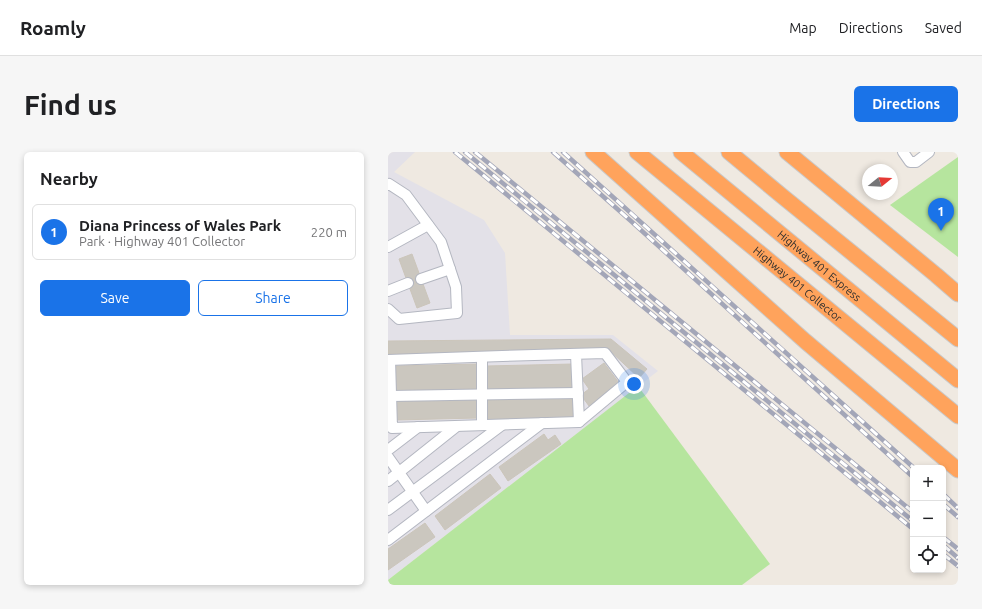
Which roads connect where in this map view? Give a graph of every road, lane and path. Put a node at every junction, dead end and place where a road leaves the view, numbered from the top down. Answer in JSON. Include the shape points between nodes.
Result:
{"nodes":[{"id":1,"x":593,"y":152,"type":"edge"},
{"id":2,"x":638,"y":152,"type":"edge"},
{"id":3,"x":681,"y":152,"type":"edge"},
{"id":4,"x":729,"y":152,"type":"edge"},
{"id":5,"x":787,"y":152,"type":"edge"},
{"id":6,"x":903,"y":152,"type":"edge"},
{"id":7,"x":929,"y":152,"type":"edge"},
{"id":8,"x":388,"y":185,"type":"edge"},
{"id":9,"x":428,"y":225,"type":"junction"},
{"id":10,"x":388,"y":247,"type":"edge"},
{"id":11,"x":450,"y":269,"type":"junction"},
{"id":12,"x":936,"y":274,"type":"junction"},
{"id":13,"x":421,"y":279,"type":"dead end"},
{"id":14,"x":408,"y":283,"type":"dead end"},
{"id":15,"x":388,"y":291,"type":"edge"},
{"id":16,"x":958,"y":291,"type":"edge"},
{"id":17,"x":958,"y":294,"type":"edge"},
{"id":18,"x":388,"y":309,"type":"edge"},
{"id":19,"x":958,"y":339,"type":"edge"},
{"id":20,"x":576,"y":354,"type":"junction"},
{"id":21,"x":482,"y":357,"type":"junction"},
{"id":22,"x":389,"y":360,"type":"edge"},
{"id":23,"x":958,"y":380,"type":"edge"},
{"id":24,"x":578,"y":392,"type":"junction"},
{"id":25,"x":482,"y":394,"type":"junction"},
{"id":26,"x":391,"y":396,"type":"junction"},
{"id":27,"x":958,"y":416,"type":"edge"},
{"id":28,"x":579,"y":422,"type":"junction"},
{"id":29,"x":542,"y":424,"type":"junction"},
{"id":30,"x":482,"y":425,"type":"junction"},
{"id":31,"x":502,"y":425,"type":"junction"},
{"id":32,"x":456,"y":426,"type":"junction"},
{"id":33,"x":418,"y":427,"type":"junction"},
{"id":34,"x":388,"y":450,"type":"edge"},
{"id":35,"x":388,"y":457,"type":"edge"},
{"id":36,"x":958,"y":470,"type":"edge"},
{"id":37,"x":399,"y":472,"type":"junction"},
{"id":38,"x":388,"y":481,"type":"edge"},
{"id":39,"x":413,"y":492,"type":"junction"},
{"id":40,"x":388,"y":510,"type":"edge"},
{"id":41,"x":426,"y":511,"type":"junction"},
{"id":42,"x":388,"y":540,"type":"edge"}],
"edges":[{"from":1,"to":36,"type":"highway","via":[[805,341]]},
{"from":2,"to":27,"type":"highway","name":"Highway 401 Collector"},
{"from":3,"to":23,"type":"highway","name":"Highway 401 Express"},
{"from":4,"to":19,"type":"highway"},
{"from":5,"to":12,"type":"highway"},
{"from":6,"to":7,"type":"lane","via":[[910,162],[916,162]]},
{"from":8,"to":9,"type":"lane","via":[[406,195]]},
{"from":9,"to":10,"type":"lane"},
{"from":9,"to":11,"type":"lane","via":[[441,242]]},
{"from":11,"to":13,"type":"lane"},
{"from":11,"to":18,"type":"lane","via":[[456,287],[457,313],[399,319]]},
{"from":12,"to":16,"type":"highway"},
{"from":12,"to":17,"type":"highway"},
{"from":14,"to":15,"type":"lane"},
{"from":20,"to":21,"type":"lane"},
{"from":20,"to":24,"type":"lane"},
{"from":20,"to":28,"type":"lane","via":[[605,353],[627,382]]},
{"from":21,"to":22,"type":"lane"},
{"from":21,"to":25,"type":"lane"},
{"from":22,"to":26,"type":"lane"},
{"from":24,"to":25,"type":"lane"},
{"from":24,"to":28,"type":"lane"},
{"from":25,"to":26,"type":"lane"},
{"from":25,"to":30,"type":"lane"},
{"from":26,"to":33,"type":"lane","via":[[392,428]]},
{"from":28,"to":29,"type":"lane"},
{"from":29,"to":31,"type":"lane"},
{"from":29,"to":41,"type":"lane"},
{"from":30,"to":31,"type":"lane"},
{"from":30,"to":32,"type":"lane"},
{"from":31,"to":39,"type":"lane"},
{"from":32,"to":33,"type":"lane"},
{"from":32,"to":37,"type":"lane"},
{"from":33,"to":34,"type":"lane"},
{"from":35,"to":37,"type":"lane"},
{"from":37,"to":38,"type":"lane"},
{"from":37,"to":39,"type":"lane"},
{"from":39,"to":40,"type":"lane"},
{"from":39,"to":41,"type":"lane"},
{"from":41,"to":42,"type":"lane"}]}
